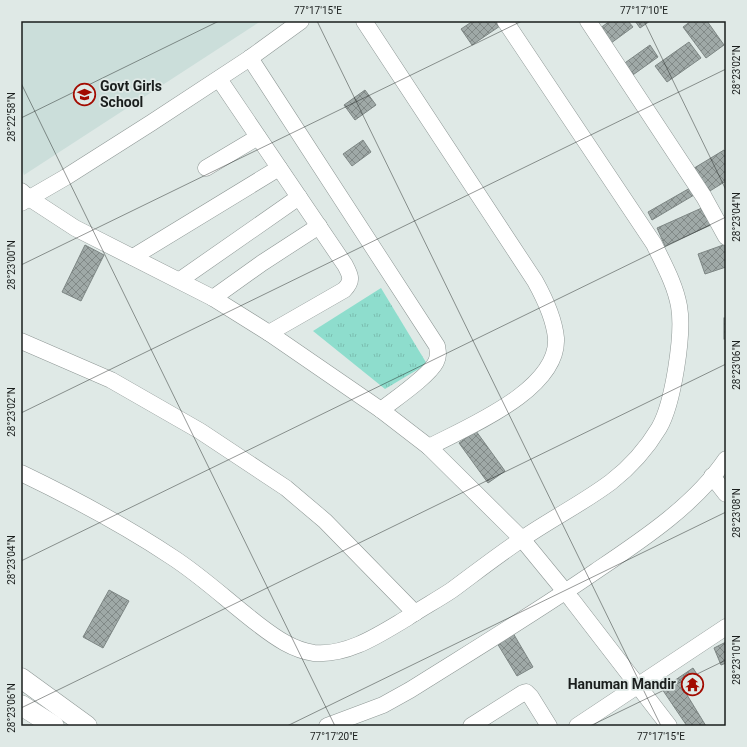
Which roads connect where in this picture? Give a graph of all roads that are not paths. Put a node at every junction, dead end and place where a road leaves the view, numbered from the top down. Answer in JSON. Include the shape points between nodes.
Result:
{"nodes":[{"id":1,"x":301,"y":21,"type":"edge"},
{"id":2,"x":364,"y":21,"type":"edge"},
{"id":3,"x":505,"y":21,"type":"edge"},
{"id":4,"x":588,"y":21,"type":"edge"},
{"id":5,"x":250,"y":58,"type":"junction"},
{"id":6,"x":219,"y":79,"type":"junction"},
{"id":7,"x":258,"y":137,"type":"junction"},
{"id":8,"x":206,"y":168,"type":"dead end"},
{"id":9,"x":279,"y":168,"type":"junction"},
{"id":10,"x":24,"y":197,"type":"edge"},
{"id":11,"x":299,"y":197,"type":"junction"},
{"id":12,"x":318,"y":226,"type":"junction"},
{"id":13,"x":726,"y":237,"type":"edge"},
{"id":14,"x":132,"y":257,"type":"junction"},
{"id":15,"x":180,"y":280,"type":"junction"},
{"id":16,"x":213,"y":298,"type":"junction"},
{"id":17,"x":269,"y":333,"type":"junction"},
{"id":18,"x":21,"y":341,"type":"edge"},
{"id":19,"x":381,"y":410,"type":"junction"},
{"id":20,"x":429,"y":447,"type":"junction"},
{"id":21,"x":726,"y":458,"type":"edge"},
{"id":22,"x":21,"y":473,"type":"edge"},
{"id":23,"x":712,"y":476,"type":"junction"},
{"id":24,"x":726,"y":494,"type":"edge"},
{"id":25,"x":522,"y":539,"type":"junction"},
{"id":26,"x":566,"y":592,"type":"junction"},
{"id":27,"x":415,"y":613,"type":"junction"},
{"id":28,"x":726,"y":626,"type":"edge"},
{"id":29,"x":21,"y":678,"type":"edge"},
{"id":30,"x":638,"y":685,"type":"junction"},
{"id":31,"x":21,"y":706,"type":"edge"},
{"id":32,"x":54,"y":726,"type":"edge"},
{"id":33,"x":87,"y":726,"type":"edge"},
{"id":34,"x":327,"y":726,"type":"edge"},
{"id":35,"x":471,"y":726,"type":"edge"},
{"id":36,"x":550,"y":726,"type":"edge"},
{"id":37,"x":577,"y":726,"type":"edge"},
{"id":38,"x":669,"y":726,"type":"edge"}],
"edges":[{"from":1,"to":5,"type":"street"},
{"from":2,"to":20,"type":"street","via":[[535,281],[551,315],[556,339],[550,362],[529,390]]},
{"from":3,"to":25,"type":"street","via":[[654,244],[670,275],[680,310],[676,367],[668,407],[660,427],[649,444],[612,481]]},
{"from":4,"to":13,"type":"street","via":[[704,197]]},
{"from":5,"to":6,"type":"street"},
{"from":5,"to":19,"type":"street","via":[[437,346],[439,354],[430,372]]},
{"from":6,"to":7,"type":"street"},
{"from":6,"to":10,"type":"street","via":[[66,177]]},
{"from":7,"to":8,"type":"street"},
{"from":7,"to":9,"type":"street"},
{"from":9,"to":11,"type":"street"},
{"from":9,"to":14,"type":"street"},
{"from":10,"to":14,"type":"street","via":[[75,228]]},
{"from":11,"to":12,"type":"street"},
{"from":11,"to":15,"type":"street"},
{"from":12,"to":16,"type":"street"},
{"from":12,"to":17,"type":"street","via":[[349,272],[349,285]]},
{"from":14,"to":15,"type":"street"},
{"from":15,"to":16,"type":"street"},
{"from":16,"to":17,"type":"street"},
{"from":17,"to":19,"type":"street"},
{"from":18,"to":27,"type":"street","via":[[111,380],[200,431],[286,488],[325,521]]},
{"from":19,"to":20,"type":"street"},
{"from":20,"to":25,"type":"street"},
{"from":21,"to":23,"type":"street"},
{"from":22,"to":27,"type":"street","via":[[72,498],[174,558],[236,608],[293,648],[322,653],[345,650],[374,638]]},
{"from":23,"to":24,"type":"street"},
{"from":23,"to":26,"type":"street","via":[[660,526]]},
{"from":25,"to":26,"type":"street"},
{"from":25,"to":27,"type":"street"},
{"from":26,"to":30,"type":"street"},
{"from":26,"to":34,"type":"street","via":[[410,690],[383,705]]},
{"from":28,"to":30,"type":"street"},
{"from":29,"to":33,"type":"street"},
{"from":30,"to":37,"type":"street"},
{"from":30,"to":38,"type":"street"},
{"from":31,"to":32,"type":"street"},
{"from":35,"to":36,"type":"street","via":[[526,692]]}]}
